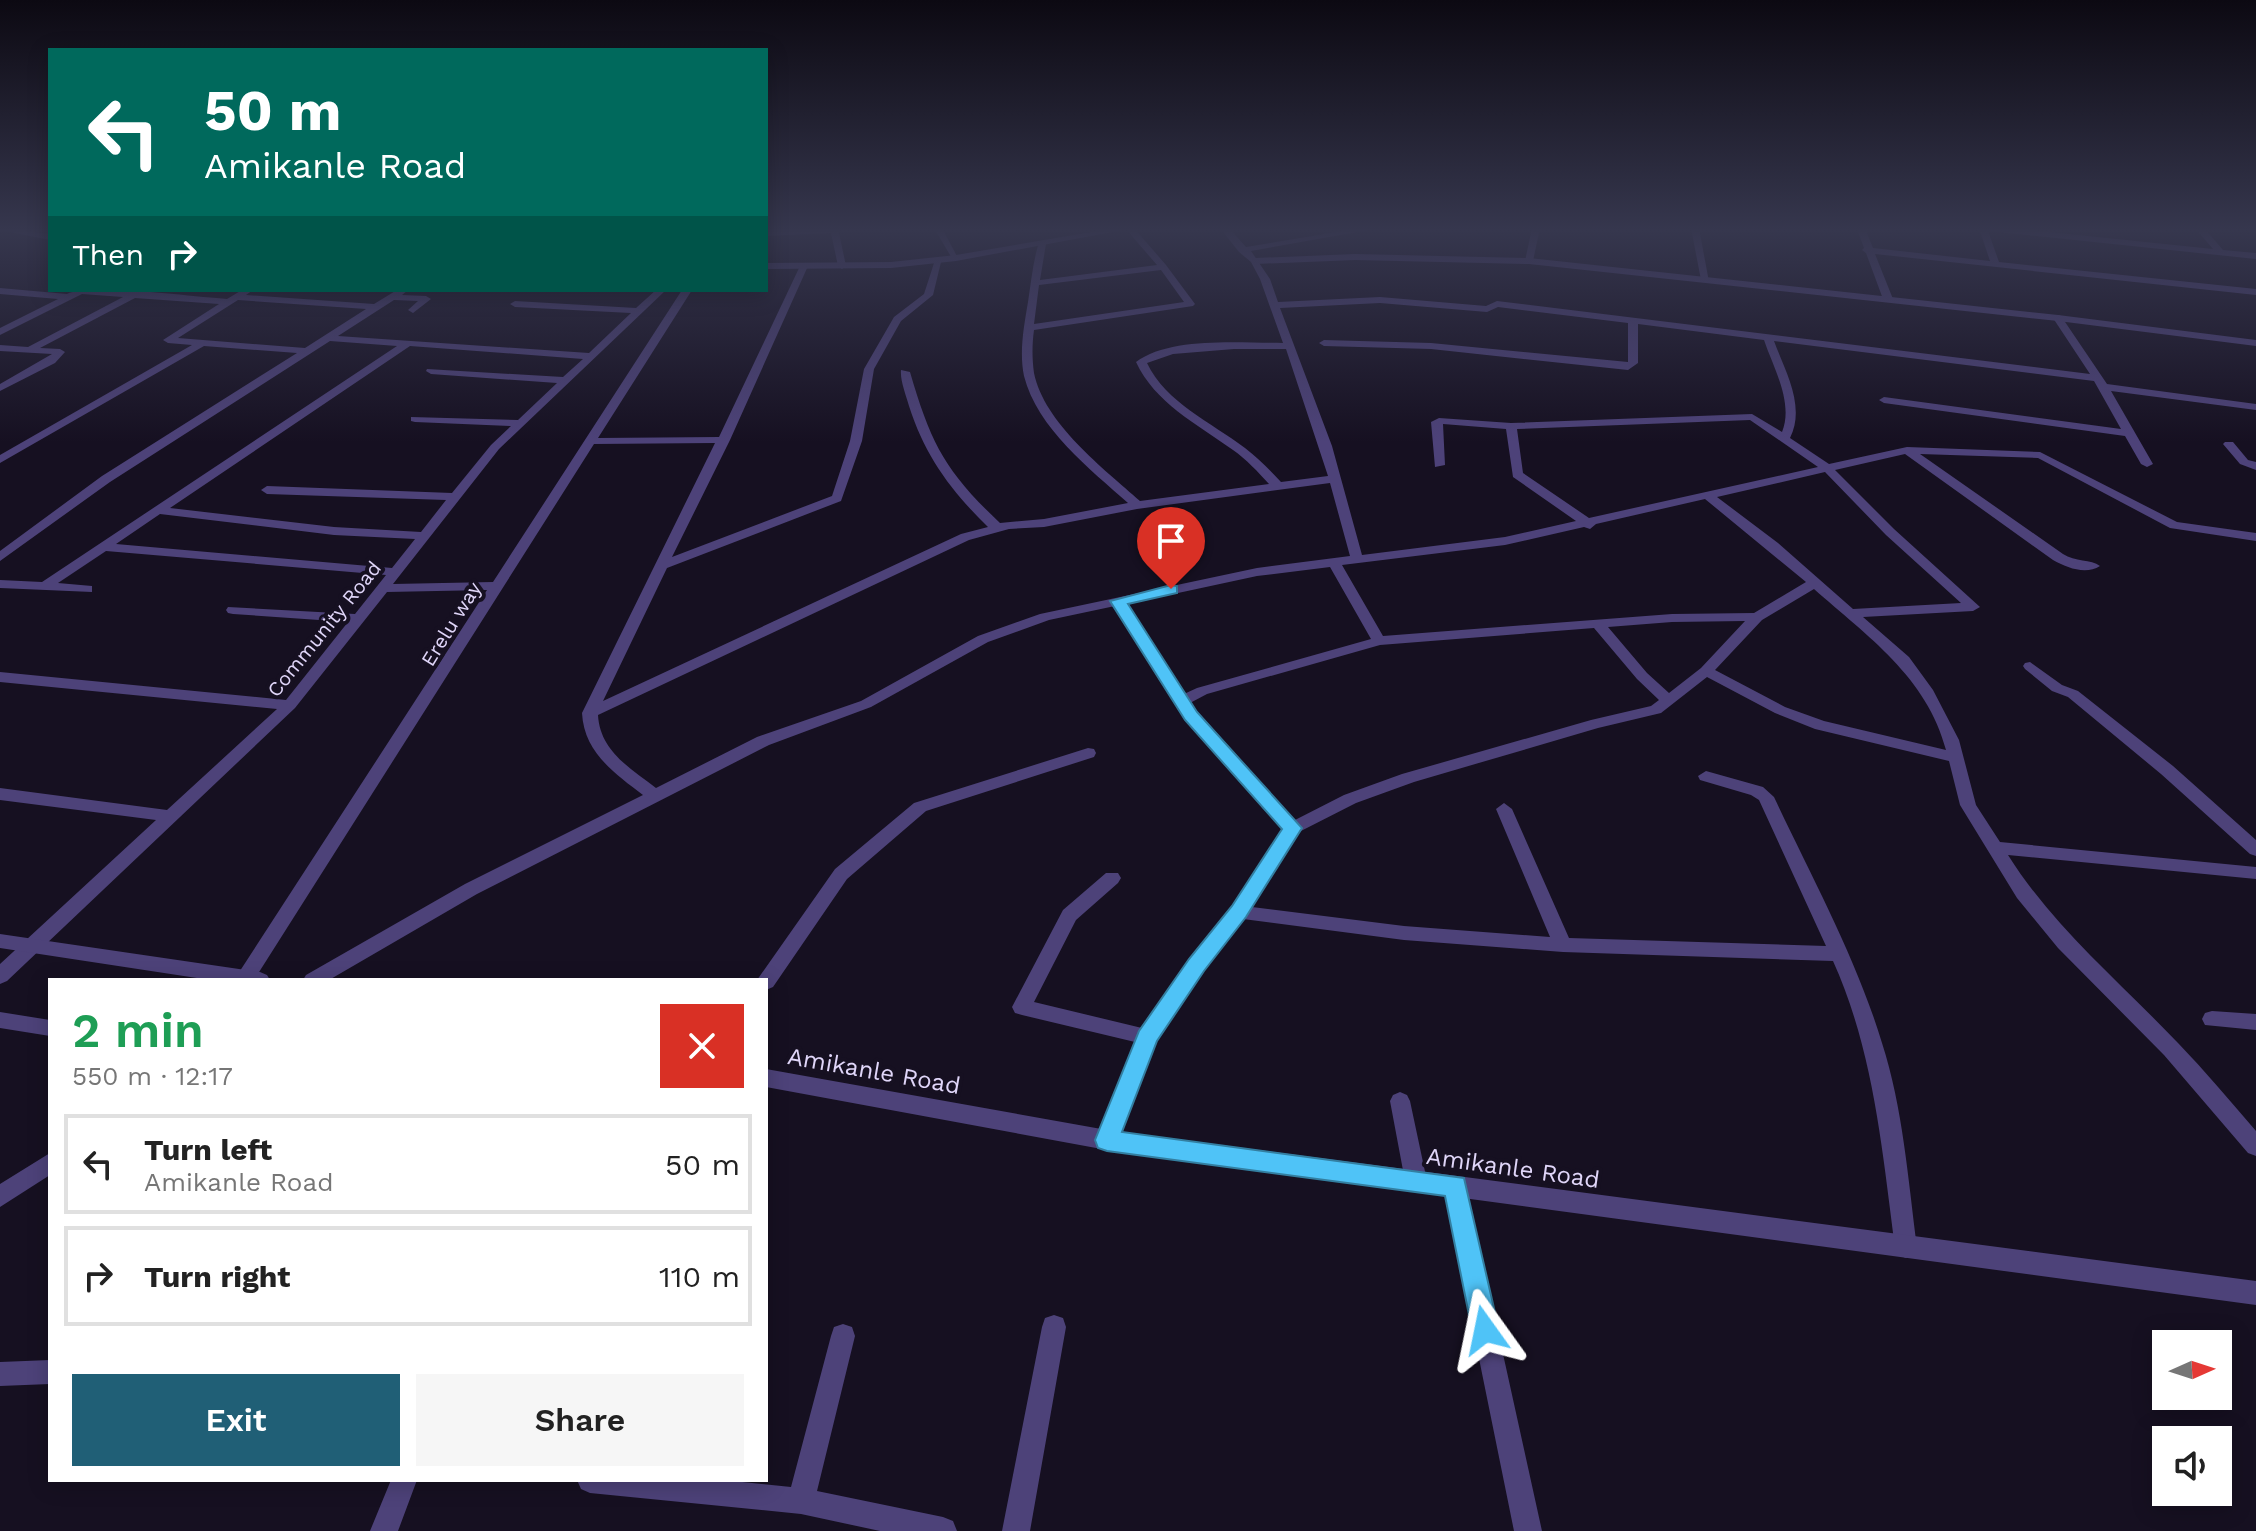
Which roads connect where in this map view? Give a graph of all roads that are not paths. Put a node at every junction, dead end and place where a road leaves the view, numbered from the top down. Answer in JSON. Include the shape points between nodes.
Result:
{"nodes":[{"id":1,"x":64,"y":299,"type":"edge"},
{"id":2,"x":126,"y":299,"type":"edge"},
{"id":3,"x":218,"y":299,"type":"edge"},
{"id":4,"x":388,"y":299,"type":"edge"},
{"id":5,"x":425,"y":299,"type":"edge"},
{"id":6,"x":650,"y":299,"type":"edge"},
{"id":7,"x":681,"y":299,"type":"edge"},
{"id":8,"x":789,"y":299,"type":"edge"},
{"id":9,"x":922,"y":299,"type":"edge"},
{"id":10,"x":1034,"y":299,"type":"edge"},
{"id":11,"x":1187,"y":299,"type":"edge"},
{"id":12,"x":1272,"y":299,"type":"edge"},
{"id":13,"x":1892,"y":299,"type":"edge"},
{"id":14,"x":232,"y":300,"type":"junction"},
{"id":15,"x":515,"y":304,"type":"dead end"},
{"id":16,"x":1274,"y":305,"type":"junction"},
{"id":17,"x":376,"y":307,"type":"junction"},
{"id":18,"x":413,"y":310,"type":"dead end"},
{"id":19,"x":637,"y":311,"type":"junction"},
{"id":20,"x":0,"y":317,"type":"edge"},
{"id":21,"x":2058,"y":318,"type":"junction"},
{"id":22,"x":25,"y":319,"type":"junction"},
{"id":23,"x":1633,"y":322,"type":"junction"},
{"id":24,"x":1032,"y":327,"type":"junction"},
{"id":25,"x":0,"y":332,"type":"edge"},
{"id":26,"x":1768,"y":337,"type":"junction"},
{"id":27,"x":331,"y":338,"type":"junction"},
{"id":28,"x":202,"y":343,"type":"junction"},
{"id":29,"x":408,"y":343,"type":"junction"},
{"id":30,"x":1324,"y":343,"type":"dead end"},
{"id":31,"x":2256,"y":343,"type":"edge"},
{"id":32,"x":1290,"y":346,"type":"junction"},
{"id":33,"x":0,"y":348,"type":"edge"},
{"id":34,"x":30,"y":349,"type":"junction"},
{"id":35,"x":308,"y":351,"type":"junction"},
{"id":36,"x":589,"y":356,"type":"junction"},
{"id":37,"x":431,"y":371,"type":"dead end"},
{"id":38,"x":905,"y":372,"type":"dead end"},
{"id":39,"x":563,"y":380,"type":"junction"},
{"id":40,"x":2100,"y":383,"type":"junction"},
{"id":41,"x":0,"y":388,"type":"edge"},
{"id":42,"x":1884,"y":400,"type":"dead end"},
{"id":43,"x":2256,"y":407,"type":"edge"},
{"id":44,"x":415,"y":419,"type":"dead end"},
{"id":45,"x":519,"y":423,"type":"junction"},
{"id":46,"x":1511,"y":426,"type":"junction"},
{"id":47,"x":2129,"y":433,"type":"junction"},
{"id":48,"x":1785,"y":437,"type":"junction"},
{"id":49,"x":724,"y":440,"type":"junction"},
{"id":50,"x":592,"y":441,"type":"junction"},
{"id":51,"x":2229,"y":444,"type":"dead end"},
{"id":52,"x":1907,"y":450,"type":"junction"},
{"id":53,"x":0,"y":460,"type":"edge"},
{"id":54,"x":2147,"y":464,"type":"dead end"},
{"id":55,"x":1439,"y":465,"type":"dead end"},
{"id":56,"x":2256,"y":466,"type":"edge"},
{"id":57,"x":1826,"y":467,"type":"junction"},
{"id":58,"x":1333,"y":479,"type":"junction"},
{"id":59,"x":1279,"y":487,"type":"junction"},
{"id":60,"x":267,"y":490,"type":"dead end"},
{"id":61,"x":1706,"y":494,"type":"junction"},
{"id":62,"x":455,"y":497,"type":"junction"},
{"id":63,"x":1137,"y":505,"type":"junction"},
{"id":64,"x":156,"y":510,"type":"junction"},
{"id":65,"x":1590,"y":525,"type":"junction"},
{"id":66,"x":996,"y":527,"type":"junction"},
{"id":67,"x":424,"y":536,"type":"junction"},
{"id":68,"x":2256,"y":537,"type":"edge"},
{"id":69,"x":103,"y":547,"type":"junction"},
{"id":70,"x":0,"y":557,"type":"edge"},
{"id":71,"x":1357,"y":559,"type":"junction"},
{"id":72,"x":1334,"y":562,"type":"junction"},
{"id":73,"x":663,"y":565,"type":"junction"},
{"id":74,"x":2093,"y":566,"type":"dead end"},
{"id":75,"x":396,"y":572,"type":"junction"},
{"id":76,"x":1814,"y":583,"type":"junction"},
{"id":77,"x":0,"y":584,"type":"edge"},
{"id":78,"x":48,"y":584,"type":"junction"},
{"id":79,"x":498,"y":586,"type":"junction"},
{"id":80,"x":385,"y":588,"type":"junction"},
{"id":81,"x":87,"y":589,"type":"dead end"},
{"id":82,"x":1118,"y":601,"type":"junction"},
{"id":83,"x":233,"y":610,"type":"dead end"},
{"id":84,"x":1853,"y":613,"type":"junction"},
{"id":85,"x":1757,"y":617,"type":"junction"},
{"id":86,"x":360,"y":619,"type":"junction"},
{"id":87,"x":1598,"y":624,"type":"junction"},
{"id":88,"x":1379,"y":641,"type":"junction"},
{"id":89,"x":2030,"y":666,"type":"dead end"},
{"id":90,"x":1706,"y":671,"type":"junction"},
{"id":91,"x":0,"y":677,"type":"edge"},
{"id":92,"x":1668,"y":700,"type":"junction"},
{"id":93,"x":1181,"y":701,"type":"junction"},
{"id":94,"x":290,"y":705,"type":"junction"},
{"id":95,"x":590,"y":713,"type":"junction"},
{"id":96,"x":1088,"y":753,"type":"dead end"},
{"id":97,"x":1956,"y":758,"type":"junction"},
{"id":98,"x":1706,"y":776,"type":"dead end"},
{"id":99,"x":0,"y":794,"type":"edge"},
{"id":100,"x":656,"y":797,"type":"junction"},
{"id":101,"x":1504,"y":809,"type":"dead end"},
{"id":102,"x":169,"y":816,"type":"junction"},
{"id":103,"x":1293,"y":828,"type":"junction"},
{"id":104,"x":1995,"y":848,"type":"junction"},
{"id":105,"x":2256,"y":850,"type":"edge"},
{"id":106,"x":2256,"y":873,"type":"edge"},
{"id":107,"x":1112,"y":878,"type":"dead end"},
{"id":108,"x":1239,"y":912,"type":"junction"},
{"id":109,"x":0,"y":941,"type":"edge"},
{"id":110,"x":30,"y":945,"type":"junction"},
{"id":111,"x":1563,"y":945,"type":"junction"},
{"id":112,"x":1839,"y":954,"type":"junction"},
{"id":113,"x":0,"y":976,"type":"edge"},
{"id":114,"x":246,"y":978,"type":"edge"},
{"id":115,"x":254,"y":978,"type":"edge"},
{"id":116,"x":316,"y":978,"type":"edge"},
{"id":117,"x":768,"y":979,"type":"edge"},
{"id":118,"x":2212,"y":1019,"type":"dead end"},
{"id":119,"x":0,"y":1020,"type":"edge"},
{"id":120,"x":2256,"y":1022,"type":"edge"},
{"id":121,"x":48,"y":1028,"type":"edge"},
{"id":122,"x":1147,"y":1037,"type":"junction"},
{"id":123,"x":768,"y":1078,"type":"edge"},
{"id":124,"x":1400,"y":1101,"type":"dead end"},
{"id":125,"x":1107,"y":1140,"type":"junction"},
{"id":126,"x":2256,"y":1146,"type":"edge"},
{"id":127,"x":48,"y":1164,"type":"edge"},
{"id":128,"x":1416,"y":1181,"type":"junction"},
{"id":129,"x":1455,"y":1186,"type":"junction"},
{"id":130,"x":0,"y":1197,"type":"edge"},
{"id":131,"x":1906,"y":1247,"type":"junction"},
{"id":132,"x":2256,"y":1293,"type":"edge"},
{"id":133,"x":1054,"y":1327,"type":"dead end"},
{"id":134,"x":843,"y":1336,"type":"dead end"},
{"id":135,"x":48,"y":1372,"type":"edge"},
{"id":136,"x":0,"y":1374,"type":"edge"},
{"id":137,"x":403,"y":1482,"type":"edge"},
{"id":138,"x":610,"y":1482,"type":"edge"},
{"id":139,"x":801,"y":1501,"type":"junction"},
{"id":140,"x":384,"y":1531,"type":"edge"},
{"id":141,"x":943,"y":1531,"type":"edge"},
{"id":142,"x":1016,"y":1531,"type":"edge"},
{"id":143,"x":1528,"y":1531,"type":"edge"}],
"edges":[{"from":1,"to":22,"type":"street"},
{"from":2,"to":34,"type":"street"},
{"from":3,"to":14,"type":"street"},
{"from":4,"to":17,"type":"street"},
{"from":5,"to":18,"type":"street"},
{"from":6,"to":19,"type":"street","name":"Community Road"},
{"from":7,"to":50,"type":"street","name":"Erelu way"},
{"from":8,"to":49,"type":"street"},
{"from":9,"to":73,"type":"street","via":[[897,319],[869,369],[856,441],[837,498]]},
{"from":10,"to":24,"type":"street"},
{"from":11,"to":24,"type":"street","via":[[1190,304]]},
{"from":12,"to":16,"type":"street"},
{"from":13,"to":21,"type":"street"},
{"from":14,"to":17,"type":"street"},
{"from":14,"to":28,"type":"street","via":[[167,338]]},
{"from":15,"to":19,"type":"street"},
{"from":16,"to":23,"type":"street","via":[[1380,300],[1487,309],[1497,304]]},
{"from":16,"to":32,"type":"street"},
{"from":17,"to":27,"type":"street"},
{"from":19,"to":36,"type":"street","name":"Community Road"},
{"from":20,"to":22,"type":"street"},
{"from":21,"to":31,"type":"street"},
{"from":21,"to":40,"type":"street"},
{"from":22,"to":25,"type":"street"},
{"from":23,"to":26,"type":"street"},
{"from":23,"to":30,"type":"street","via":[[1633,363],[1628,367],[1431,346]]},
{"from":24,"to":63,"type":"street","via":[[1027,355],[1037,395],[1088,460]]},
{"from":26,"to":40,"type":"street"},
{"from":26,"to":48,"type":"street","via":[[1790,408],[1791,429]]},
{"from":27,"to":29,"type":"street"},
{"from":27,"to":35,"type":"street"},
{"from":28,"to":35,"type":"street"},
{"from":28,"to":53,"type":"street"},
{"from":29,"to":36,"type":"street"},
{"from":29,"to":64,"type":"street"},
{"from":32,"to":58,"type":"street"},
{"from":32,"to":59,"type":"street","via":[[1205,348],[1141,362],[1147,375],[1188,414]]},
{"from":33,"to":34,"type":"street"},
{"from":34,"to":41,"type":"street","via":[[60,354]]},
{"from":35,"to":70,"type":"street","via":[[76,498]]},
{"from":36,"to":39,"type":"street","name":"Community Road"},
{"from":37,"to":39,"type":"street"},
{"from":38,"to":66,"type":"street","via":[[934,459]]},
{"from":39,"to":45,"type":"street","name":"Community Road"},
{"from":40,"to":43,"type":"street"},
{"from":40,"to":47,"type":"street"},
{"from":42,"to":47,"type":"street"},
{"from":44,"to":45,"type":"street"},
{"from":45,"to":62,"type":"street","name":"Community Road"},
{"from":46,"to":48,"type":"street","via":[[1743,416]]},
{"from":46,"to":55,"type":"street","via":[[1437,422]]},
{"from":46,"to":65,"type":"street","via":[[1517,474]]},
{"from":47,"to":54,"type":"street"},
{"from":48,"to":57,"type":"street"},
{"from":49,"to":50,"type":"street"},
{"from":49,"to":73,"type":"street"},
{"from":50,"to":79,"type":"street","name":"Erelu way"},
{"from":51,"to":56,"type":"street","via":[[2244,462]]},
{"from":52,"to":57,"type":"street"},
{"from":52,"to":68,"type":"street","via":[[2040,455],[2174,525]]},
{"from":52,"to":74,"type":"street","via":[[2058,557],[2072,565]]},
{"from":57,"to":61,"type":"street"},
{"from":57,"to":84,"type":"street","via":[[1973,607]]},
{"from":58,"to":59,"type":"street"},
{"from":58,"to":71,"type":"street"},
{"from":59,"to":63,"type":"street"},
{"from":60,"to":62,"type":"street"},
{"from":61,"to":65,"type":"street"},
{"from":61,"to":76,"type":"street"},
{"from":62,"to":67,"type":"street","name":"Community Road"},
{"from":63,"to":66,"type":"street"},
{"from":64,"to":67,"type":"street"},
{"from":64,"to":69,"type":"street"},
{"from":65,"to":71,"type":"street"},
{"from":66,"to":95,"type":"street"},
{"from":67,"to":75,"type":"street","name":"Community Road"},
{"from":69,"to":75,"type":"street"},
{"from":69,"to":78,"type":"street"},
{"from":71,"to":72,"type":"street"},
{"from":72,"to":82,"type":"street"},
{"from":72,"to":88,"type":"street"},
{"from":73,"to":95,"type":"street"},
{"from":75,"to":80,"type":"street","name":"Community Road"},
{"from":76,"to":84,"type":"street"},
{"from":76,"to":85,"type":"street"},
{"from":77,"to":78,"type":"street"},
{"from":78,"to":81,"type":"street"},
{"from":79,"to":80,"type":"street"},
{"from":79,"to":115,"type":"street","name":"Erelu way"},
{"from":80,"to":86,"type":"street","name":"Community Road"},
{"from":82,"to":93,"type":"street"},
{"from":82,"to":100,"type":"street","via":[[1006,629],[866,704],[763,741]]},
{"from":83,"to":86,"type":"street"},
{"from":84,"to":97,"type":"street","via":[[1904,660],[1926,690]]},
{"from":85,"to":87,"type":"street"},
{"from":85,"to":90,"type":"street"},
{"from":86,"to":94,"type":"street","name":"Community Road"},
{"from":87,"to":88,"type":"street"},
{"from":87,"to":92,"type":"street"},
{"from":88,"to":93,"type":"street"},
{"from":89,"to":105,"type":"street","via":[[2167,770]]},
{"from":90,"to":92,"type":"street"},
{"from":90,"to":97,"type":"street","via":[[1820,725]]},
{"from":91,"to":94,"type":"street"},
{"from":92,"to":103,"type":"street","via":[[1656,710],[1408,778]]},
{"from":93,"to":103,"type":"street"},
{"from":94,"to":102,"type":"street","name":"Community Road"},
{"from":95,"to":100,"type":"street","via":[[590,732],[602,752]]},
{"from":96,"to":117,"type":"street","via":[[920,807],[841,874]]},
{"from":97,"to":104,"type":"street","via":[[1968,805]]},
{"from":98,"to":112,"type":"street","via":[[1766,797]]},
{"from":99,"to":102,"type":"street"},
{"from":100,"to":116,"type":"street","via":[[471,889]]},
{"from":101,"to":111,"type":"street"},
{"from":102,"to":110,"type":"street","name":"Community Road"},
{"from":103,"to":108,"type":"street"},
{"from":104,"to":106,"type":"street"},
{"from":104,"to":126,"type":"street","via":[[2040,916],[2171,1049]]},
{"from":107,"to":122,"type":"street","via":[[1069,915],[1022,1007]]},
{"from":108,"to":111,"type":"street","via":[[1404,933]]},
{"from":108,"to":122,"type":"street"},
{"from":109,"to":110,"type":"street"},
{"from":110,"to":113,"type":"street","name":"Community Road"},
{"from":110,"to":114,"type":"street"},
{"from":111,"to":112,"type":"street"},
{"from":112,"to":131,"type":"street","via":[[1868,1030],[1887,1106]]},
{"from":118,"to":120,"type":"street"},
{"from":119,"to":121,"type":"street"},
{"from":122,"to":125,"type":"street"},
{"from":123,"to":125,"type":"street","name":"Amikanle Road"},
{"from":124,"to":128,"type":"street"},
{"from":125,"to":128,"type":"street","name":"Amikanle Road"},
{"from":127,"to":130,"type":"street"},
{"from":128,"to":129,"type":"street","name":"Amikanle Road"},
{"from":129,"to":131,"type":"street","name":"Amikanle Road"},
{"from":129,"to":143,"type":"street"},
{"from":131,"to":132,"type":"street","name":"Amikanle Road"},
{"from":133,"to":142,"type":"street"},
{"from":134,"to":139,"type":"street"},
{"from":135,"to":136,"type":"street"},
{"from":137,"to":140,"type":"street"},
{"from":138,"to":139,"type":"street"},
{"from":139,"to":141,"type":"street"}]}
